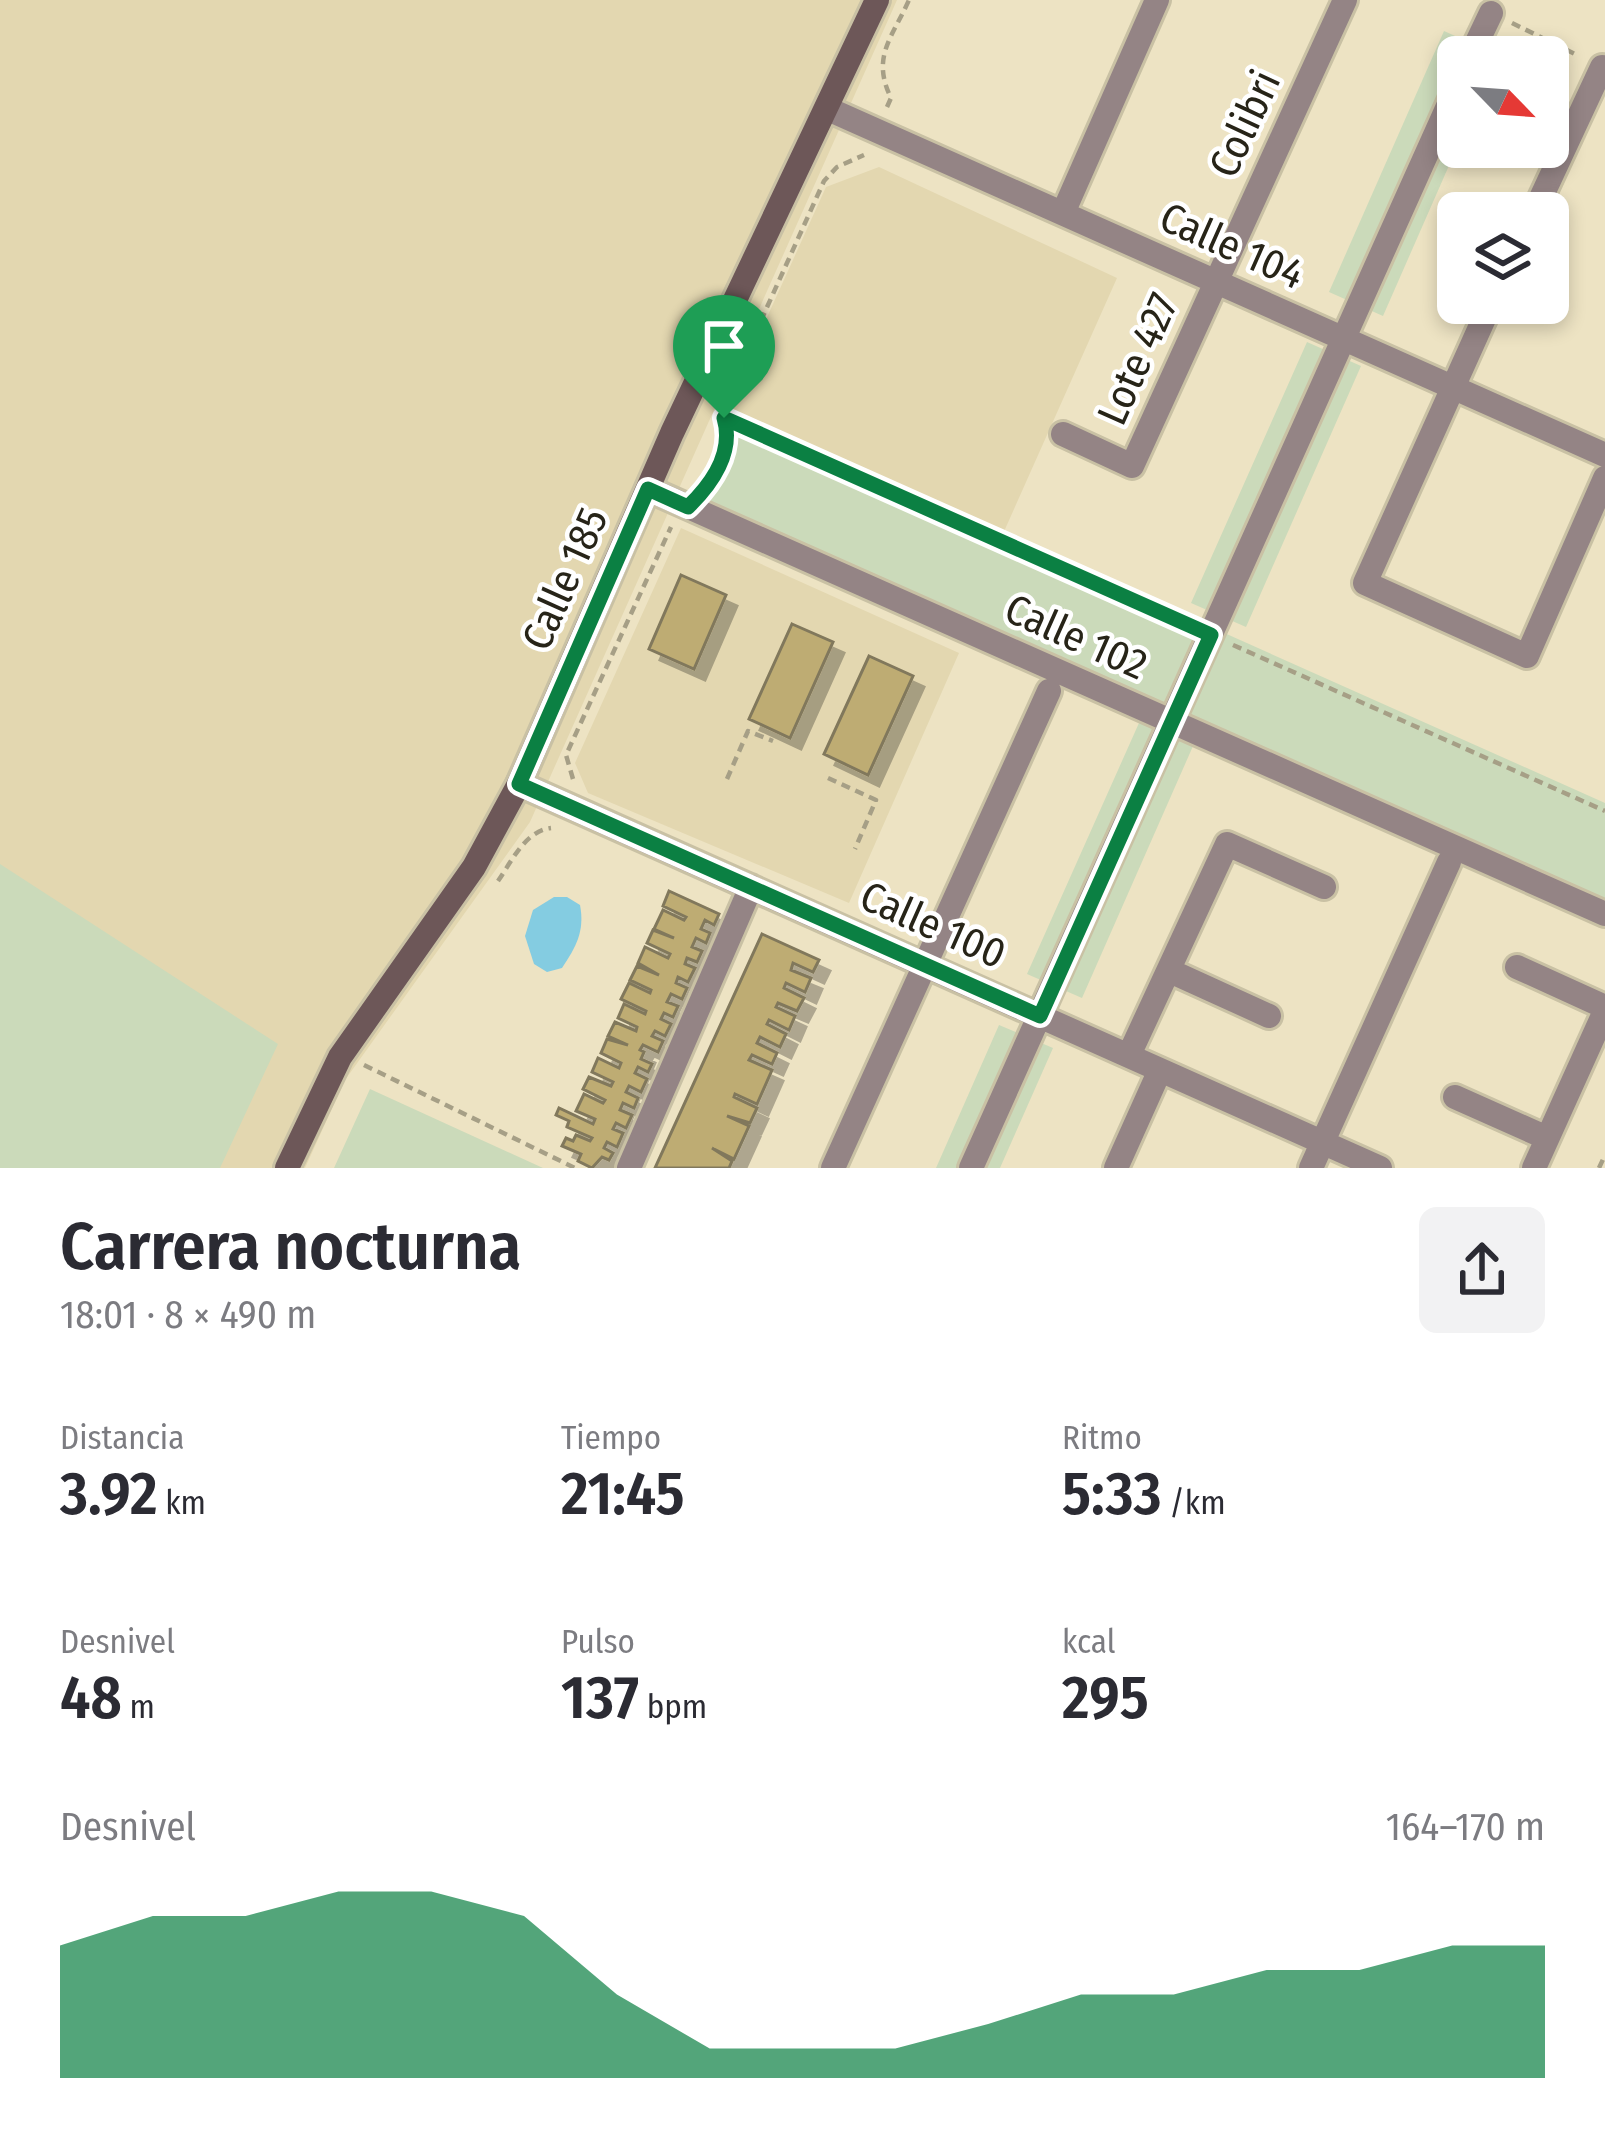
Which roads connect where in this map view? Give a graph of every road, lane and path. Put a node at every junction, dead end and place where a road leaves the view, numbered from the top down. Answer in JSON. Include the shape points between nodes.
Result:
{"nodes":[{"id":1,"x":877,"y":0,"type":"edge"},
{"id":2,"x":909,"y":0,"type":"edge"},
{"id":3,"x":1157,"y":0,"type":"edge"},
{"id":4,"x":1346,"y":0,"type":"edge"},
{"id":5,"x":1491,"y":13,"type":"joint"},
{"id":6,"x":1480,"y":36,"type":"edge"},
{"id":7,"x":1602,"y":67,"type":"edge"},
{"id":8,"x":891,"y":98,"type":"dead end"},
{"id":9,"x":828,"y":109,"type":"junction"},
{"id":10,"x":1437,"y":131,"type":"edge"},
{"id":11,"x":863,"y":158,"type":"dead end"},
{"id":12,"x":1544,"y":192,"type":"edge"},
{"id":13,"x":1063,"y":213,"type":"junction"},
{"id":14,"x":1216,"y":281,"type":"junction"},
{"id":15,"x":1481,"y":324,"type":"edge"},
{"id":16,"x":1344,"y":338,"type":"junction"},
{"id":17,"x":1452,"y":386,"type":"junction"},
{"id":18,"x":724,"y":418,"type":"junction"},
{"id":19,"x":1064,"y":434,"type":"dead end"},
{"id":20,"x":1605,"y":455,"type":"edge"},
{"id":21,"x":1605,"y":478,"type":"edge"},
{"id":22,"x":648,"y":489,"type":"junction"},
{"id":23,"x":688,"y":507,"type":"junction"},
{"id":24,"x":1211,"y":635,"type":"junction"},
{"id":25,"x":1048,"y":691,"type":"dead end"},
{"id":26,"x":1171,"y":721,"type":"junction"},
{"id":27,"x":773,"y":741,"type":"dead end"},
{"id":28,"x":828,"y":778,"type":"dead end"},
{"id":29,"x":727,"y":779,"type":"dead end"},
{"id":30,"x":519,"y":784,"type":"junction"},
{"id":31,"x":580,"y":788,"type":"dead end"},
{"id":32,"x":1605,"y":811,"type":"edge"},
{"id":33,"x":561,"y":828,"type":"dead end"},
{"id":34,"x":855,"y":849,"type":"dead end"},
{"id":35,"x":1449,"y":862,"type":"dead end"},
{"id":36,"x":752,"y":887,"type":"junction"},
{"id":37,"x":1324,"y":887,"type":"dead end"},
{"id":38,"x":488,"y":895,"type":"dead end"},
{"id":39,"x":1605,"y":914,"type":"edge"},
{"id":40,"x":924,"y":964,"type":"junction"},
{"id":41,"x":1517,"y":967,"type":"dead end"},
{"id":42,"x":1170,"y":971,"type":"junction"},
{"id":43,"x":1605,"y":1009,"type":"edge"},
{"id":44,"x":1040,"y":1016,"type":"junction"},
{"id":45,"x":1269,"y":1016,"type":"dead end"},
{"id":46,"x":1129,"y":1055,"type":"junction"},
{"id":47,"x":370,"y":1056,"type":"dead end"},
{"id":48,"x":353,"y":1061,"type":"junction"},
{"id":49,"x":1160,"y":1070,"type":"junction"},
{"id":50,"x":357,"y":1079,"type":"dead end"},
{"id":51,"x":1455,"y":1097,"type":"dead end"},
{"id":52,"x":1547,"y":1138,"type":"junction"},
{"id":53,"x":1322,"y":1142,"type":"junction"},
{"id":54,"x":1605,"y":1155,"type":"edge"},
{"id":55,"x":287,"y":1168,"type":"edge"},
{"id":56,"x":574,"y":1168,"type":"edge"},
{"id":57,"x":629,"y":1168,"type":"edge"},
{"id":58,"x":832,"y":1168,"type":"edge"},
{"id":59,"x":970,"y":1168,"type":"edge"},
{"id":60,"x":1116,"y":1168,"type":"edge"},
{"id":61,"x":1311,"y":1168,"type":"edge"},
{"id":62,"x":1380,"y":1168,"type":"edge"},
{"id":63,"x":1534,"y":1168,"type":"edge"},
{"id":64,"x":1599,"y":1168,"type":"edge"}],
"edges":[{"from":1,"to":9,"type":"street","name":"Calle 185"},
{"from":2,"to":8,"type":"path","via":[[880,62]]},
{"from":3,"to":13,"type":"street"},
{"from":4,"to":14,"type":"street","name":"Colibri"},
{"from":5,"to":6,"type":"street"},
{"from":5,"to":7,"type":"path"},
{"from":7,"to":12,"type":"street"},
{"from":9,"to":13,"type":"street","name":"Calle 104"},
{"from":9,"to":22,"type":"street","name":"Calle 185"},
{"from":10,"to":16,"type":"street"},
{"from":11,"to":18,"type":"path","via":[[824,181],[721,409]]},
{"from":13,"to":14,"type":"street","name":"Calle 104"},
{"from":14,"to":16,"type":"street","name":"Calle 104"},
{"from":14,"to":19,"type":"street","name":"Lote 427","via":[[1132,466]]},
{"from":15,"to":17,"type":"street"},
{"from":16,"to":17,"type":"street","name":"Calle 104"},
{"from":16,"to":24,"type":"street"},
{"from":17,"to":20,"type":"street","name":"Calle 104"},
{"from":17,"to":21,"type":"street","via":[[1365,583],[1527,656]]},
{"from":18,"to":23,"type":"path","via":[[724,454]]},
{"from":18,"to":24,"type":"path"},
{"from":22,"to":23,"type":"street","name":"Calle 102"},
{"from":22,"to":30,"type":"street","name":"Calle 185"},
{"from":23,"to":26,"type":"street","name":"Calle 102"},
{"from":23,"to":31,"type":"path","via":[[673,522],[566,755]]},
{"from":24,"to":26,"type":"street"},
{"from":24,"to":32,"type":"path"},
{"from":25,"to":40,"type":"street"},
{"from":26,"to":39,"type":"street","name":"Calle 102"},
{"from":26,"to":44,"type":"street"},
{"from":27,"to":29,"type":"path","via":[[748,730]]},
{"from":28,"to":34,"type":"path","via":[[877,800]]},
{"from":30,"to":36,"type":"street","name":"Calle 100"},
{"from":30,"to":48,"type":"street","name":"Calle 185"},
{"from":33,"to":38,"type":"path","via":[[541,828],[523,844]]},
{"from":35,"to":53,"type":"street"},
{"from":36,"to":40,"type":"street","name":"Calle 100"},
{"from":36,"to":57,"type":"street"},
{"from":37,"to":42,"type":"street","via":[[1227,844]]},
{"from":40,"to":44,"type":"street","name":"Calle 100"},
{"from":40,"to":58,"type":"street"},
{"from":41,"to":43,"type":"street"},
{"from":42,"to":45,"type":"street"},
{"from":42,"to":46,"type":"street"},
{"from":43,"to":52,"type":"street"},
{"from":44,"to":46,"type":"street","name":"Calle 100"},
{"from":44,"to":59,"type":"street"},
{"from":46,"to":49,"type":"street","name":"Calle 100"},
{"from":47,"to":48,"type":"path"},
{"from":48,"to":50,"type":"path"},
{"from":48,"to":55,"type":"street","name":"Calle 185"},
{"from":48,"to":56,"type":"path"},
{"from":49,"to":53,"type":"street","name":"Calle 100"},
{"from":49,"to":60,"type":"street"},
{"from":51,"to":52,"type":"street"},
{"from":52,"to":63,"type":"street"},
{"from":53,"to":61,"type":"street"},
{"from":53,"to":62,"type":"street","name":"Calle 100"},
{"from":54,"to":64,"type":"path"}]}
